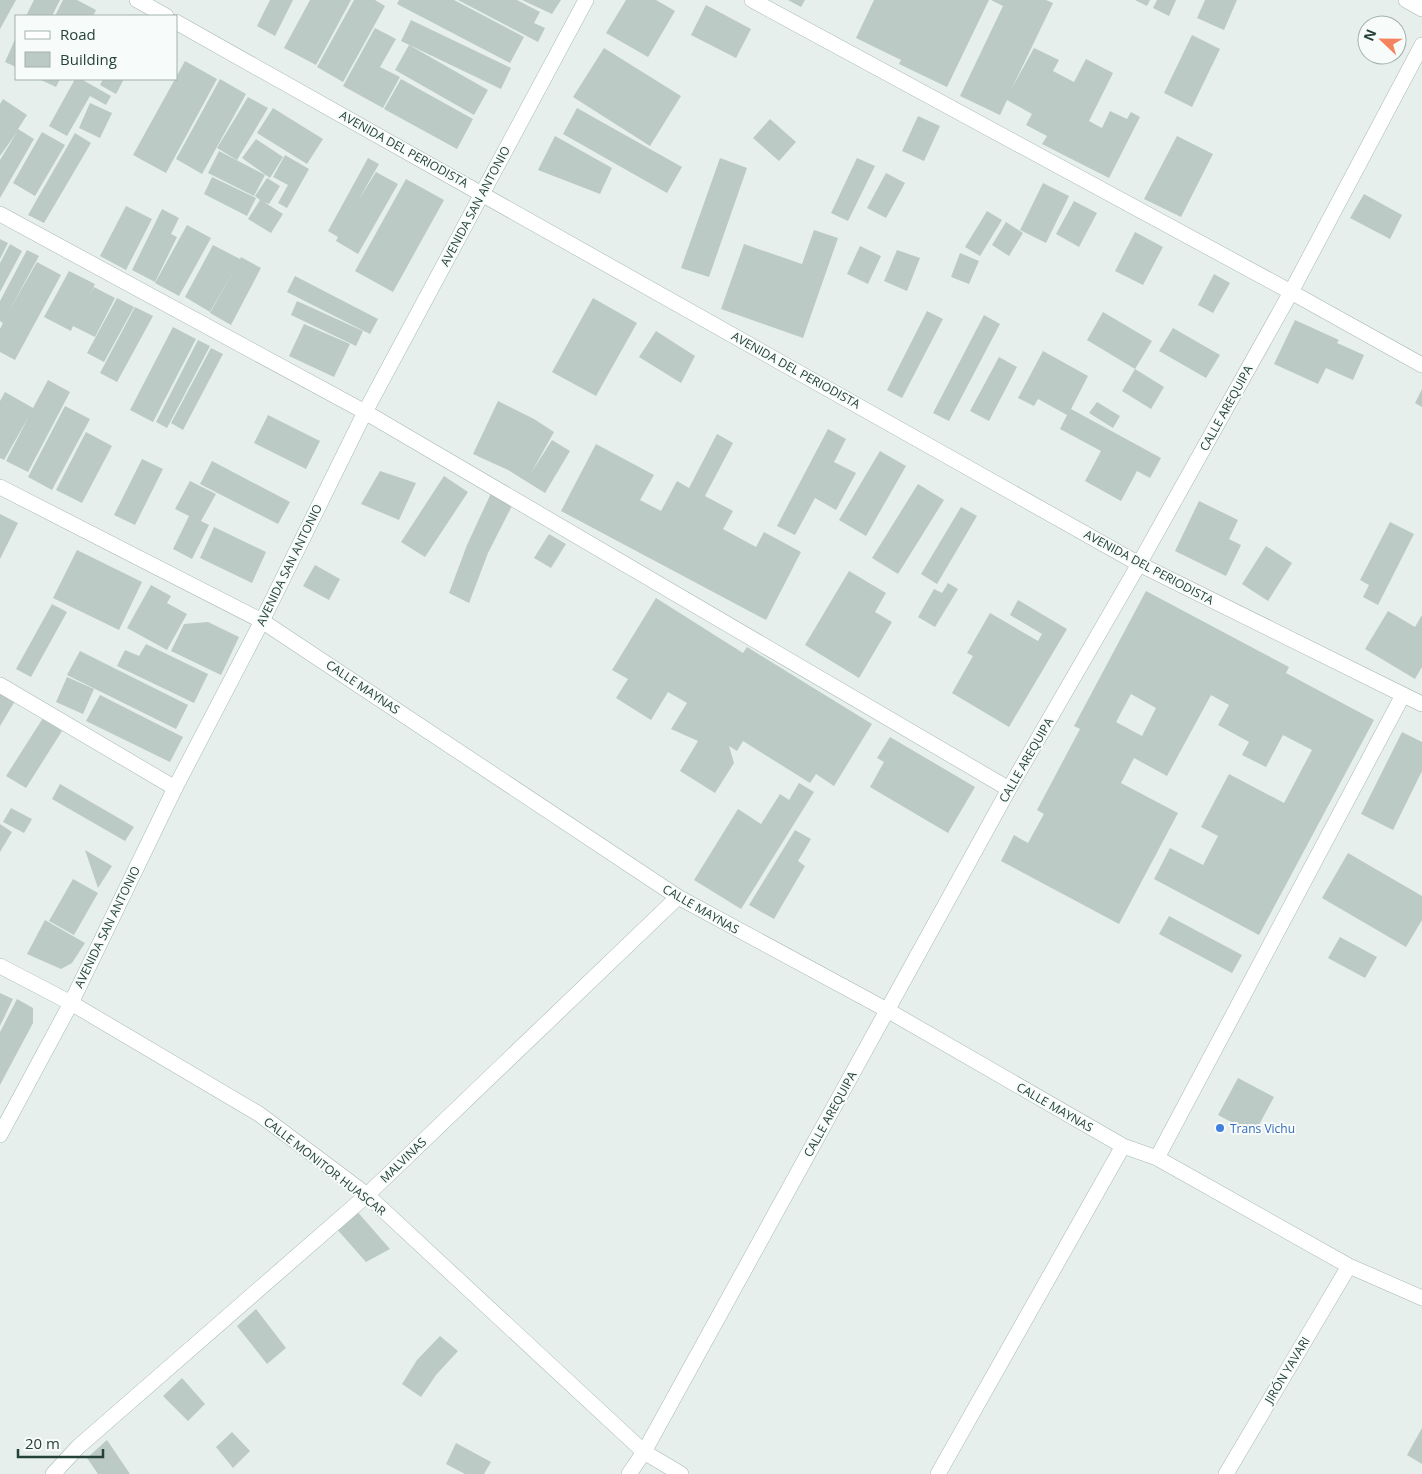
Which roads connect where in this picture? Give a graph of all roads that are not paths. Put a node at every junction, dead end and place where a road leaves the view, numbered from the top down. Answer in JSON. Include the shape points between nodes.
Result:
{"nodes":[{"id":1,"x":137,"y":0,"type":"edge"},
{"id":2,"x":586,"y":0,"type":"edge"},
{"id":3,"x":752,"y":0,"type":"edge"},
{"id":4,"x":1406,"y":0,"type":"edge"},
{"id":5,"x":1422,"y":9,"type":"edge"},
{"id":6,"x":164,"y":15,"type":"edge"},
{"id":7,"x":178,"y":23,"type":"edge"},
{"id":8,"x":1422,"y":46,"type":"edge"},
{"id":9,"x":482,"y":193,"type":"junction"},
{"id":10,"x":0,"y":214,"type":"edge"},
{"id":11,"x":1291,"y":292,"type":"junction"},
{"id":12,"x":1422,"y":365,"type":"edge"},
{"id":13,"x":365,"y":412,"type":"junction"},
{"id":14,"x":0,"y":487,"type":"edge"},
{"id":15,"x":1139,"y":564,"type":"junction"},
{"id":16,"x":262,"y":621,"type":"junction"},
{"id":17,"x":0,"y":685,"type":"edge"},
{"id":18,"x":1403,"y":695,"type":"junction"},
{"id":19,"x":1422,"y":704,"type":"edge"},
{"id":20,"x":175,"y":788,"type":"junction"},
{"id":21,"x":1009,"y":789,"type":"junction"},
{"id":22,"x":678,"y":898,"type":"junction"},
{"id":23,"x":0,"y":966,"type":"edge"},
{"id":24,"x":71,"y":1002,"type":"junction"},
{"id":25,"x":887,"y":1010,"type":"junction"},
{"id":26,"x":0,"y":1135,"type":"edge"},
{"id":27,"x":1123,"y":1146,"type":"junction"},
{"id":28,"x":1157,"y":1158,"type":"junction"},
{"id":29,"x":367,"y":1195,"type":"junction"},
{"id":30,"x":1349,"y":1266,"type":"junction"},
{"id":31,"x":1422,"y":1298,"type":"edge"},
{"id":32,"x":644,"y":1452,"type":"junction"},
{"id":33,"x":53,"y":1474,"type":"edge"},
{"id":34,"x":629,"y":1474,"type":"edge"},
{"id":35,"x":681,"y":1474,"type":"edge"},
{"id":36,"x":938,"y":1474,"type":"edge"},
{"id":37,"x":1226,"y":1474,"type":"edge"}],
"edges":[{"from":1,"to":6,"type":"street"},
{"from":2,"to":9,"type":"street","name":"AVENIDA SAN ANTONIO"},
{"from":3,"to":11,"type":"street"},
{"from":4,"to":5,"type":"street"},
{"from":7,"to":9,"type":"street","name":"AVENIDA DEL PERIODISTA"},
{"from":8,"to":11,"type":"street","name":"CALLE AREQUIPA"},
{"from":9,"to":13,"type":"street","name":"AVENIDA SAN ANTONIO"},
{"from":9,"to":15,"type":"street","name":"AVENIDA DEL PERIODISTA"},
{"from":10,"to":13,"type":"street"},
{"from":11,"to":12,"type":"street"},
{"from":11,"to":15,"type":"street","name":"CALLE AREQUIPA"},
{"from":13,"to":16,"type":"street","name":"AVENIDA SAN ANTONIO"},
{"from":13,"to":21,"type":"street"},
{"from":14,"to":16,"type":"street","name":"CALLE MAYNAS"},
{"from":15,"to":18,"type":"street","name":"AVENIDA DEL PERIODISTA"},
{"from":15,"to":21,"type":"street","name":"CALLE AREQUIPA"},
{"from":16,"to":20,"type":"street","name":"AVENIDA SAN ANTONIO"},
{"from":16,"to":22,"type":"street","name":"CALLE MAYNAS"},
{"from":17,"to":20,"type":"street"},
{"from":18,"to":19,"type":"street","name":"AVENIDA DEL PERIODISTA"},
{"from":18,"to":28,"type":"street"},
{"from":20,"to":24,"type":"street","name":"AVENIDA SAN ANTONIO"},
{"from":21,"to":25,"type":"street","name":"CALLE AREQUIPA"},
{"from":22,"to":25,"type":"street","name":"CALLE MAYNAS"},
{"from":22,"to":29,"type":"street","name":"MALVINAS"},
{"from":23,"to":24,"type":"street","name":"CALLE MONITOR HUASCAR"},
{"from":24,"to":26,"type":"street","name":"AVENIDA SAN ANTONIO"},
{"from":24,"to":29,"type":"street","name":"CALLE MONITOR HUASCAR","via":[[259,1114]]},
{"from":25,"to":27,"type":"street","name":"CALLE MAYNAS"},
{"from":25,"to":32,"type":"street","name":"CALLE AREQUIPA"},
{"from":27,"to":28,"type":"street","name":"CALLE MAYNAS"},
{"from":27,"to":36,"type":"street"},
{"from":28,"to":30,"type":"street","name":"CALLE MAYNAS"},
{"from":29,"to":32,"type":"street","name":"CALLE MONITOR HUASCAR"},
{"from":29,"to":33,"type":"street","name":"MALVINAS","via":[[78,1447]]},
{"from":30,"to":31,"type":"street","name":"CALLE MAYNAS"},
{"from":30,"to":37,"type":"street","name":"JIRÓN YAVARI"},
{"from":32,"to":34,"type":"street","name":"CALLE AREQUIPA"},
{"from":32,"to":35,"type":"street","name":"CALLE MONITOR HUASCAR"}]}
